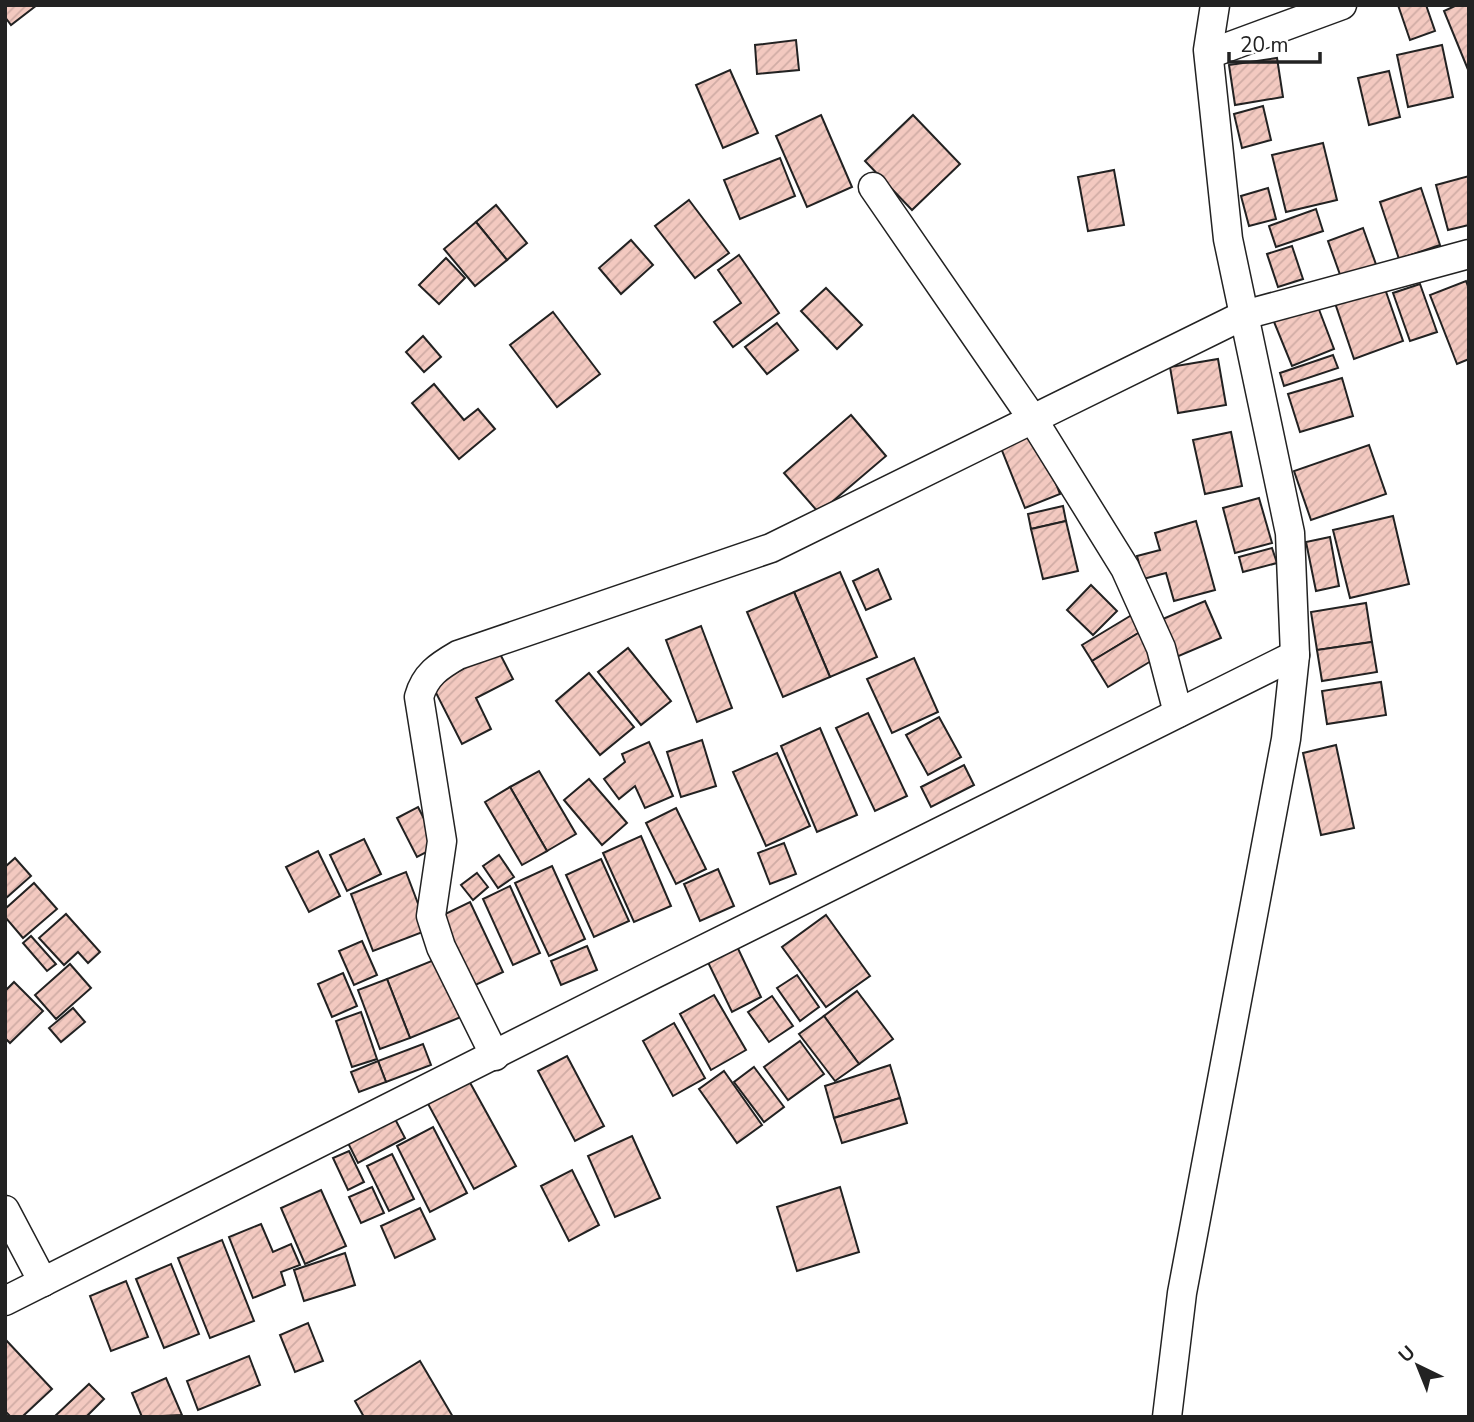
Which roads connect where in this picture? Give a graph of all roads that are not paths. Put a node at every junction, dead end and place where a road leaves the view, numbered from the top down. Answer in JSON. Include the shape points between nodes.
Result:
{"nodes":[{"id":1,"x":1215,"y":5,"type":"edge"},
{"id":2,"x":1342,"y":5,"type":"edge"},
{"id":3,"x":1209,"y":54,"type":"junction"},
{"id":4,"x":873,"y":187,"type":"dead end"},
{"id":5,"x":1469,"y":254,"type":"edge"},
{"id":6,"x":1244,"y":315,"type":"junction"},
{"id":7,"x":1032,"y":418,"type":"junction"},
{"id":8,"x":1295,"y":655,"type":"junction"},
{"id":9,"x":1178,"y":713,"type":"junction"},
{"id":10,"x":495,"y":1056,"type":"junction"},
{"id":11,"x":5,"y":1210,"type":"edge"},
{"id":12,"x":43,"y":1282,"type":"junction"},
{"id":13,"x":5,"y":1301,"type":"edge"},
{"id":14,"x":1167,"y":1417,"type":"edge"}],
"edges":[{"from":1,"to":3,"type":"street"},
{"from":2,"to":3,"type":"street"},
{"from":3,"to":6,"type":"street","via":[[1228,239]]},
{"from":4,"to":7,"type":"street"},
{"from":5,"to":6,"type":"street"},
{"from":6,"to":7,"type":"street"},
{"from":6,"to":8,"type":"street","via":[[1290,533]]},
{"from":7,"to":9,"type":"street","via":[[1125,568],[1161,648]]},
{"from":7,"to":10,"type":"street","via":[[771,548],[458,654],[423,683],[419,697],[442,841],[431,916],[441,947]]},
{"from":8,"to":9,"type":"street"},
{"from":8,"to":14,"type":"street","via":[[1286,739],[1182,1293]]},
{"from":9,"to":10,"type":"street","via":[[853,872]]},
{"from":10,"to":12,"type":"street"},
{"from":11,"to":12,"type":"street"},
{"from":12,"to":13,"type":"street"}]}
